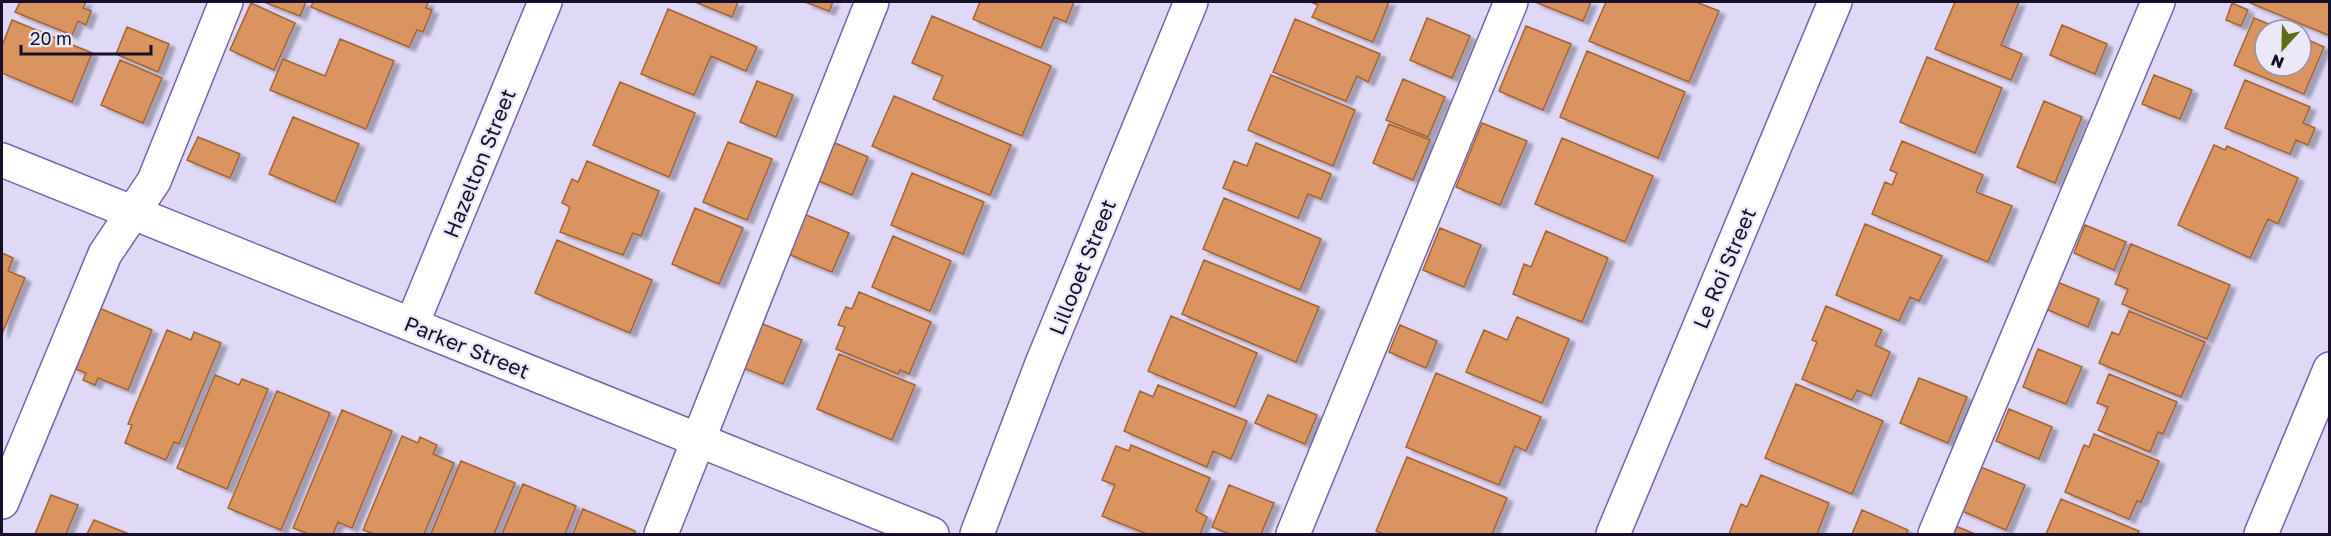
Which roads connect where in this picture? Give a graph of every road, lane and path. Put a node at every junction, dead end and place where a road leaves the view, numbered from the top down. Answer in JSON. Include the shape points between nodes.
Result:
{"nodes":[{"id":1,"x":226,"y":2,"type":"edge"},
{"id":2,"x":545,"y":2,"type":"edge"},
{"id":3,"x":872,"y":2,"type":"edge"},
{"id":4,"x":1191,"y":2,"type":"edge"},
{"id":5,"x":1511,"y":2,"type":"edge"},
{"id":6,"x":1835,"y":2,"type":"edge"},
{"id":7,"x":2158,"y":2,"type":"edge"},
{"id":8,"x":2,"y":160,"type":"edge"},
{"id":9,"x":132,"y":214,"type":"junction"},
{"id":10,"x":412,"y":324,"type":"junction"},
{"id":11,"x":2330,"y":369,"type":"edge"},
{"id":12,"x":696,"y":441,"type":"junction"},
{"id":13,"x":2,"y":502,"type":"edge"},
{"id":14,"x":661,"y":534,"type":"edge"},
{"id":15,"x":932,"y":534,"type":"edge"},
{"id":16,"x":977,"y":534,"type":"edge"},
{"id":17,"x":1293,"y":534,"type":"edge"},
{"id":18,"x":1613,"y":534,"type":"edge"},
{"id":19,"x":1935,"y":534,"type":"edge"},
{"id":20,"x":2261,"y":534,"type":"edge"}],
"edges":[{"from":1,"to":9,"type":"street","via":[[154,181]]},
{"from":2,"to":10,"type":"street","name":"Hazelton Street"},
{"from":3,"to":12,"type":"street"},
{"from":4,"to":16,"type":"street","name":"Lillooet Street"},
{"from":5,"to":17,"type":"street"},
{"from":6,"to":18,"type":"street","name":"Le Roi Street"},
{"from":7,"to":19,"type":"street"},
{"from":8,"to":9,"type":"street","name":"Parker Street"},
{"from":9,"to":10,"type":"street","name":"Parker Street"},
{"from":9,"to":13,"type":"street","via":[[105,254]]},
{"from":10,"to":12,"type":"street","name":"Parker Street"},
{"from":11,"to":20,"type":"street"},
{"from":12,"to":14,"type":"street"},
{"from":12,"to":15,"type":"street","name":"Parker Street"}]}
